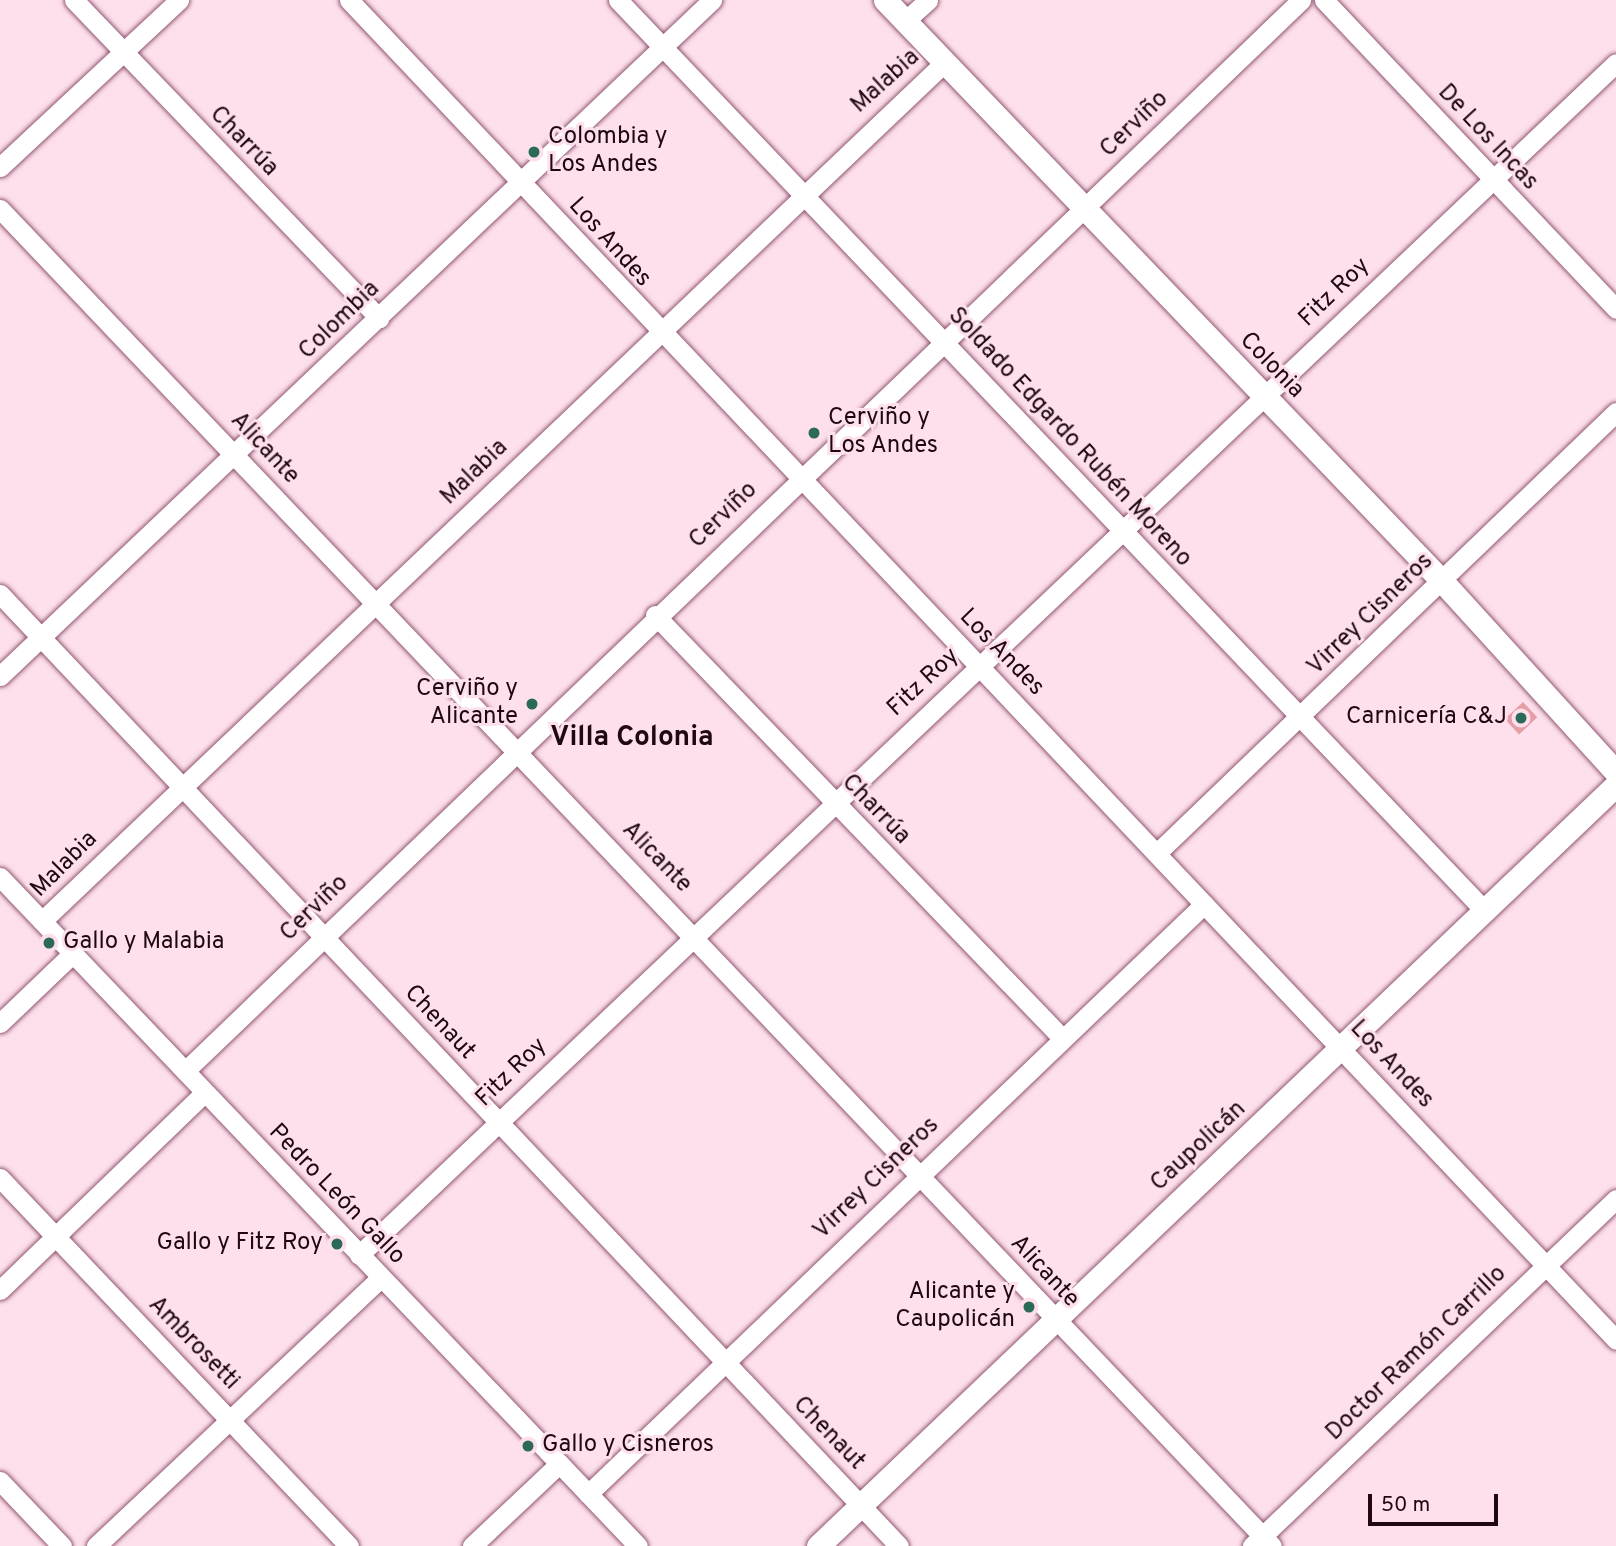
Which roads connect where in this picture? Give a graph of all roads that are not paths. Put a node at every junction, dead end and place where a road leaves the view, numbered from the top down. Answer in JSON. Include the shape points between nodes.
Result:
{"nodes":[{"id":1,"x":74,"y":0,"type":"edge"},
{"id":2,"x":179,"y":0,"type":"edge"},
{"id":3,"x":349,"y":0,"type":"edge"},
{"id":4,"x":618,"y":0,"type":"edge"},
{"id":5,"x":712,"y":0,"type":"edge"},
{"id":6,"x":885,"y":0,"type":"edge"},
{"id":7,"x":928,"y":0,"type":"edge"},
{"id":8,"x":1301,"y":0,"type":"edge"},
{"id":9,"x":1324,"y":0,"type":"edge"},
{"id":10,"x":905,"y":21,"type":"junction"},
{"id":11,"x":662,"y":47,"type":"junction"},
{"id":12,"x":122,"y":52,"type":"junction"},
{"id":13,"x":944,"y":63,"type":"junction"},
{"id":14,"x":1616,"y":63,"type":"edge"},
{"id":15,"x":0,"y":167,"type":"edge"},
{"id":16,"x":1491,"y":178,"type":"junction"},
{"id":17,"x":520,"y":181,"type":"junction"},
{"id":18,"x":804,"y":191,"type":"junction"},
{"id":19,"x":1085,"y":207,"type":"junction"},
{"id":20,"x":0,"y":209,"type":"edge"},
{"id":21,"x":1616,"y":309,"type":"edge"},
{"id":22,"x":379,"y":318,"type":"junction"},
{"id":23,"x":656,"y":331,"type":"junction"},
{"id":24,"x":944,"y":342,"type":"junction"},
{"id":25,"x":1263,"y":396,"type":"junction"},
{"id":26,"x":1616,"y":412,"type":"edge"},
{"id":27,"x":236,"y":453,"type":"junction"},
{"id":28,"x":799,"y":478,"type":"junction"},
{"id":29,"x":1121,"y":529,"type":"junction"},
{"id":30,"x":1442,"y":580,"type":"junction"},
{"id":31,"x":0,"y":594,"type":"edge"},
{"id":32,"x":374,"y":604,"type":"junction"},
{"id":33,"x":655,"y":615,"type":"junction"},
{"id":34,"x":42,"y":637,"type":"junction"},
{"id":35,"x":979,"y":665,"type":"junction"},
{"id":36,"x":0,"y":676,"type":"edge"},
{"id":37,"x":1299,"y":718,"type":"junction"},
{"id":38,"x":516,"y":749,"type":"junction"},
{"id":39,"x":1616,"y":772,"type":"edge"},
{"id":40,"x":1616,"y":785,"type":"edge"},
{"id":41,"x":179,"y":786,"type":"junction"},
{"id":42,"x":832,"y":802,"type":"junction"},
{"id":43,"x":1158,"y":852,"type":"junction"},
{"id":44,"x":0,"y":877,"type":"edge"},
{"id":45,"x":1204,"y":904,"type":"junction"},
{"id":46,"x":1484,"y":910,"type":"junction"},
{"id":47,"x":42,"y":921,"type":"junction"},
{"id":48,"x":693,"y":933,"type":"junction"},
{"id":49,"x":323,"y":934,"type":"junction"},
{"id":50,"x":72,"y":954,"type":"junction"},
{"id":51,"x":0,"y":1023,"type":"edge"},
{"id":52,"x":1062,"y":1038,"type":"junction"},
{"id":53,"x":1342,"y":1049,"type":"junction"},
{"id":54,"x":185,"y":1071,"type":"junction"},
{"id":55,"x":204,"y":1093,"type":"junction"},
{"id":56,"x":497,"y":1121,"type":"junction"},
{"id":57,"x":918,"y":1173,"type":"junction"},
{"id":58,"x":0,"y":1178,"type":"edge"},
{"id":59,"x":1616,"y":1199,"type":"edge"},
{"id":60,"x":57,"y":1237,"type":"junction"},
{"id":61,"x":359,"y":1255,"type":"junction"},
{"id":62,"x":1545,"y":1265,"type":"junction"},
{"id":63,"x":380,"y":1278,"type":"junction"},
{"id":64,"x":0,"y":1290,"type":"edge"},
{"id":65,"x":1054,"y":1319,"type":"junction"},
{"id":66,"x":1616,"y":1340,"type":"edge"},
{"id":67,"x":723,"y":1359,"type":"junction"},
{"id":68,"x":230,"y":1418,"type":"junction"},
{"id":69,"x":559,"y":1464,"type":"junction"},
{"id":70,"x":0,"y":1482,"type":"edge"},
{"id":71,"x":588,"y":1494,"type":"junction"},
{"id":72,"x":862,"y":1505,"type":"junction"},
{"id":73,"x":1262,"y":1543,"type":"edge"},
{"id":74,"x":62,"y":1546,"type":"edge"},
{"id":75,"x":96,"y":1546,"type":"edge"},
{"id":76,"x":349,"y":1546,"type":"edge"},
{"id":77,"x":472,"y":1546,"type":"edge"},
{"id":78,"x":638,"y":1546,"type":"edge"},
{"id":79,"x":818,"y":1546,"type":"edge"},
{"id":80,"x":899,"y":1546,"type":"edge"}],
"edges":[{"from":1,"to":12,"type":"street","name":"Charrúa"},
{"from":2,"to":12,"type":"street"},
{"from":3,"to":17,"type":"street","name":"Los Andes"},
{"from":4,"to":11,"type":"street","name":"Soldado Edgardo Rubén Moreno"},
{"from":5,"to":11,"type":"street","name":"Colombia"},
{"from":6,"to":10,"type":"street","name":"Colonia"},
{"from":7,"to":10,"type":"street","name":"Malabia"},
{"from":8,"to":19,"type":"street","name":"Cerviño"},
{"from":9,"to":16,"type":"street","name":"De Los Incas"},
{"from":10,"to":13,"type":"street","name":"Colonia"},
{"from":11,"to":17,"type":"street","name":"Colombia"},
{"from":11,"to":18,"type":"street","name":"Soldado Edgardo Rubén Moreno"},
{"from":12,"to":15,"type":"street"},
{"from":12,"to":22,"type":"street","name":"Charrúa"},
{"from":13,"to":18,"type":"street","name":"Malabia"},
{"from":13,"to":19,"type":"street","name":"Colonia"},
{"from":14,"to":16,"type":"street","name":"Fitz Roy"},
{"from":16,"to":21,"type":"street","name":"De Los Incas"},
{"from":16,"to":25,"type":"street","name":"Fitz Roy"},
{"from":17,"to":22,"type":"street","name":"Colombia"},
{"from":17,"to":23,"type":"street","name":"Los Andes"},
{"from":18,"to":23,"type":"street","name":"Malabia"},
{"from":18,"to":24,"type":"street","name":"Soldado Edgardo Rubén Moreno"},
{"from":19,"to":24,"type":"street","name":"Cerviño"},
{"from":19,"to":25,"type":"street","name":"Colonia"},
{"from":20,"to":27,"type":"street","name":"Alicante"},
{"from":22,"to":27,"type":"street","name":"Colombia"},
{"from":23,"to":28,"type":"street","name":"Los Andes"},
{"from":23,"to":32,"type":"street","name":"Malabia"},
{"from":24,"to":28,"type":"street","name":"Cerviño"},
{"from":24,"to":29,"type":"street","name":"Soldado Edgardo Rubén Moreno"},
{"from":25,"to":29,"type":"street","name":"Fitz Roy"},
{"from":25,"to":30,"type":"street","name":"Colonia"},
{"from":26,"to":30,"type":"street","name":"Virrey Cisneros"},
{"from":27,"to":32,"type":"street","name":"Alicante"},
{"from":27,"to":34,"type":"street","name":"Colombia"},
{"from":28,"to":33,"type":"street","name":"Cerviño"},
{"from":28,"to":35,"type":"street","name":"Los Andes"},
{"from":29,"to":35,"type":"street","name":"Fitz Roy"},
{"from":29,"to":37,"type":"street","name":"Soldado Edgardo Rubén Moreno"},
{"from":30,"to":37,"type":"street","name":"Virrey Cisneros"},
{"from":30,"to":39,"type":"street","name":"Colonia"},
{"from":31,"to":34,"type":"street","name":"Chenaut"},
{"from":32,"to":38,"type":"street","name":"Alicante"},
{"from":32,"to":41,"type":"street","name":"Malabia"},
{"from":33,"to":38,"type":"street","name":"Cerviño"},
{"from":33,"to":42,"type":"street","name":"Charrúa"},
{"from":34,"to":36,"type":"street","name":"Colombia"},
{"from":34,"to":41,"type":"street","name":"Chenaut"},
{"from":35,"to":42,"type":"street","name":"Fitz Roy"},
{"from":35,"to":43,"type":"street","name":"Los Andes"},
{"from":37,"to":43,"type":"street","name":"Virrey Cisneros"},
{"from":37,"to":46,"type":"street","name":"Soldado Edgardo Rubén Moreno"},
{"from":38,"to":48,"type":"street","name":"Alicante"},
{"from":38,"to":49,"type":"street","name":"Cerviño"},
{"from":40,"to":46,"type":"street","name":"Caupolicán"},
{"from":41,"to":47,"type":"street","name":"Malabia"},
{"from":41,"to":49,"type":"street","name":"Chenaut"},
{"from":42,"to":48,"type":"street","name":"Fitz Roy"},
{"from":42,"to":52,"type":"street","name":"Charrúa"},
{"from":43,"to":45,"type":"street","name":"Los Andes"},
{"from":44,"to":47,"type":"street","name":"Pedro León Gallo"},
{"from":45,"to":52,"type":"street","name":"Virrey Cisneros"},
{"from":45,"to":53,"type":"street","name":"Los Andes"},
{"from":46,"to":53,"type":"street","name":"Caupolicán"},
{"from":47,"to":50,"type":"street","name":"Pedro León Gallo"},
{"from":48,"to":56,"type":"street","name":"Fitz Roy"},
{"from":48,"to":57,"type":"street","name":"Alicante"},
{"from":49,"to":54,"type":"street","name":"Cerviño"},
{"from":49,"to":56,"type":"street","name":"Chenaut"},
{"from":50,"to":51,"type":"street"},
{"from":50,"to":54,"type":"street","name":"Pedro León Gallo"},
{"from":52,"to":57,"type":"street","name":"Virrey Cisneros"},
{"from":53,"to":62,"type":"street","name":"Los Andes"},
{"from":53,"to":65,"type":"street","name":"Caupolicán"},
{"from":54,"to":55,"type":"street","name":"Pedro León Gallo"},
{"from":55,"to":60,"type":"street"},
{"from":55,"to":61,"type":"street","name":"Pedro León Gallo"},
{"from":56,"to":61,"type":"street","name":"Fitz Roy"},
{"from":56,"to":67,"type":"street","name":"Chenaut"},
{"from":57,"to":65,"type":"street","name":"Alicante"},
{"from":57,"to":67,"type":"street","name":"Virrey Cisneros"},
{"from":58,"to":60,"type":"street","name":"Ambrosetti"},
{"from":59,"to":62,"type":"street","name":"Doctor Ramón Carrillo"},
{"from":60,"to":64,"type":"street"},
{"from":60,"to":68,"type":"street","name":"Ambrosetti"},
{"from":61,"to":63,"type":"street","name":"Pedro León Gallo"},
{"from":62,"to":66,"type":"street","name":"Los Andes"},
{"from":62,"to":73,"type":"street","name":"Doctor Ramón Carrillo"},
{"from":63,"to":68,"type":"street"},
{"from":63,"to":69,"type":"street","name":"Pedro León Gallo"},
{"from":65,"to":72,"type":"street","name":"Caupolicán"},
{"from":65,"to":73,"type":"street","name":"Alicante"},
{"from":67,"to":71,"type":"street","name":"Virrey Cisneros"},
{"from":67,"to":72,"type":"street","name":"Chenaut"},
{"from":68,"to":75,"type":"street"},
{"from":68,"to":76,"type":"street","name":"Ambrosetti"},
{"from":69,"to":71,"type":"street","name":"Pedro León Gallo"},
{"from":69,"to":77,"type":"street"},
{"from":70,"to":74,"type":"street"},
{"from":71,"to":78,"type":"street","name":"Pedro León Gallo"},
{"from":72,"to":79,"type":"street","name":"Caupolicán"},
{"from":72,"to":80,"type":"street","name":"Chenaut"}]}
